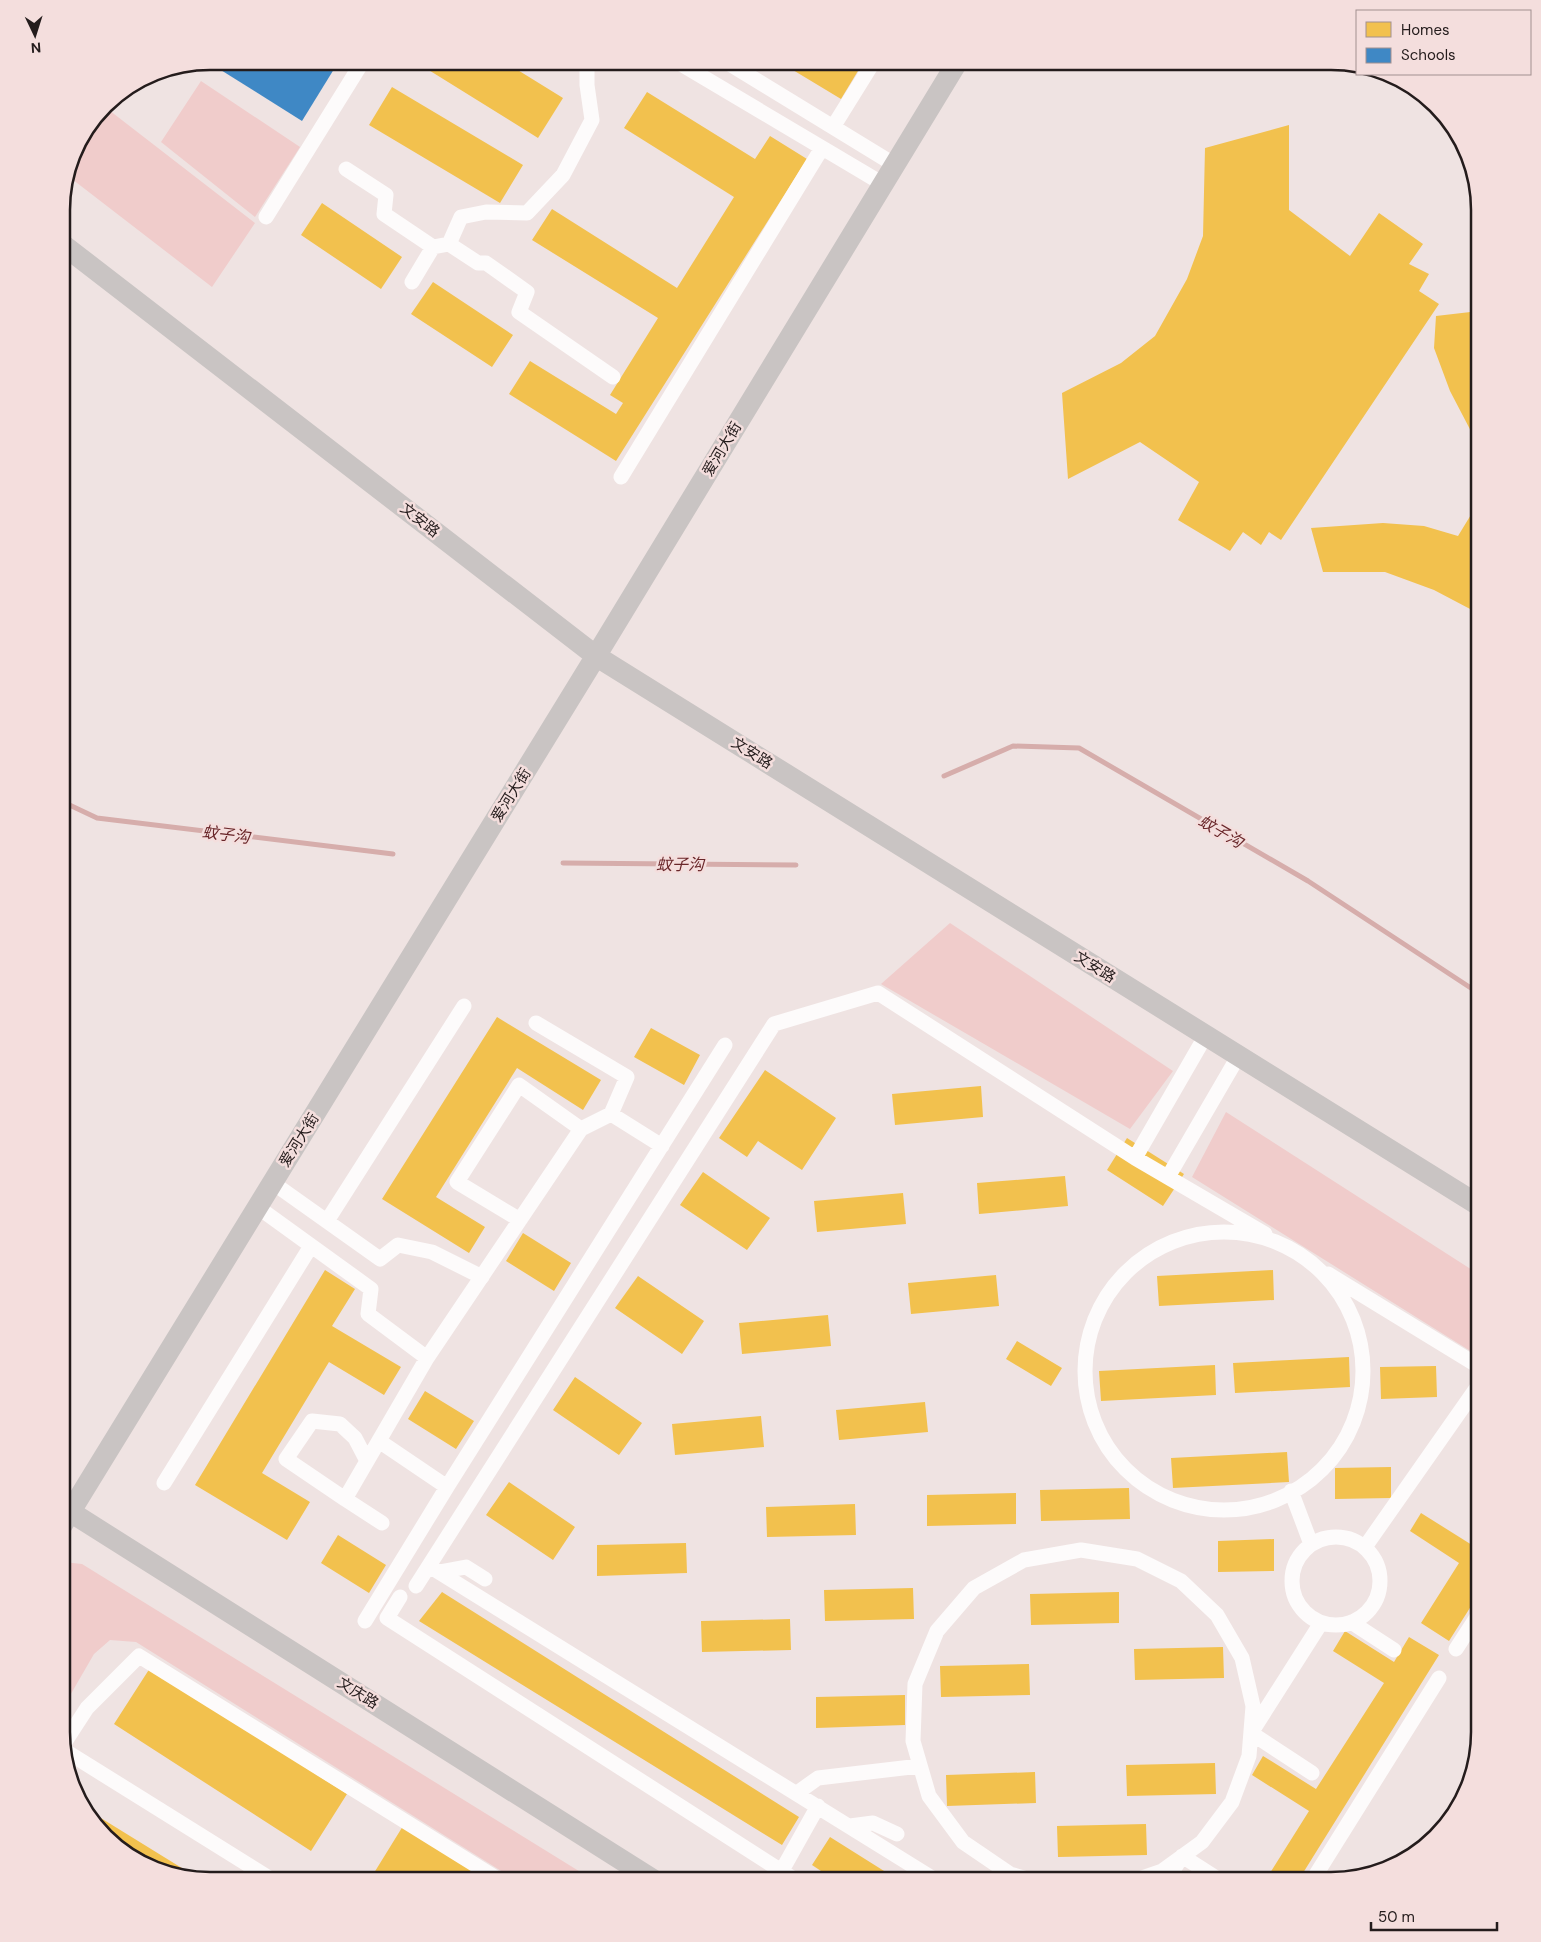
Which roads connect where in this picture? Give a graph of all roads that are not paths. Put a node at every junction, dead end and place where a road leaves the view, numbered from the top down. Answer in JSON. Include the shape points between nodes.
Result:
{"nodes":[{"id":1,"x":356,"y":70,"type":"edge"},
{"id":2,"x":587,"y":70,"type":"edge"},
{"id":3,"x":691,"y":70,"type":"edge"},
{"id":4,"x":740,"y":70,"type":"edge"},
{"id":5,"x":868,"y":70,"type":"edge"},
{"id":6,"x":953,"y":70,"type":"edge"},
{"id":7,"x":833,"y":127,"type":"junction"},
{"id":8,"x":822,"y":148,"type":"junction"},
{"id":9,"x":895,"y":164,"type":"junction"},
{"id":10,"x":346,"y":170,"type":"dead end"},
{"id":11,"x":883,"y":184,"type":"junction"},
{"id":12,"x":266,"y":217,"type":"dead end"},
{"id":13,"x":449,"y":244,"type":"junction"},
{"id":14,"x":433,"y":247,"type":"junction"},
{"id":15,"x":70,"y":250,"type":"edge"},
{"id":16,"x":412,"y":282,"type":"dead end"},
{"id":17,"x":613,"y":377,"type":"dead end"},
{"id":18,"x":621,"y":477,"type":"dead end"},
{"id":19,"x":596,"y":656,"type":"junction"},
{"id":20,"x":464,"y":1006,"type":"dead end"},
{"id":21,"x":536,"y":1023,"type":"dead end"},
{"id":22,"x":1206,"y":1035,"type":"junction"},
{"id":23,"x":725,"y":1045,"type":"dead end"},
{"id":24,"x":1239,"y":1055,"type":"junction"},
{"id":25,"x":611,"y":1114,"type":"junction"},
{"id":26,"x":581,"y":1129,"type":"junction"},
{"id":27,"x":662,"y":1146,"type":"junction"},
{"id":28,"x":1135,"y":1158,"type":"junction"},
{"id":29,"x":1168,"y":1177,"type":"junction"},
{"id":30,"x":273,"y":1183,"type":"junction"},
{"id":31,"x":1471,"y":1200,"type":"edge"},
{"id":32,"x":259,"y":1208,"type":"junction"},
{"id":33,"x":520,"y":1220,"type":"junction"},
{"id":34,"x":327,"y":1221,"type":"junction"},
{"id":35,"x":1281,"y":1243,"type":"junction"},
{"id":36,"x":311,"y":1246,"type":"junction"},
{"id":37,"x":1321,"y":1270,"type":"junction"},
{"id":38,"x":482,"y":1277,"type":"junction"},
{"id":39,"x":427,"y":1358,"type":"junction"},
{"id":40,"x":1471,"y":1362,"type":"edge"},
{"id":41,"x":1471,"y":1396,"type":"edge"},
{"id":42,"x":379,"y":1441,"type":"junction"},
{"id":43,"x":367,"y":1462,"type":"junction"},
{"id":44,"x":164,"y":1483,"type":"dead end"},
{"id":45,"x":447,"y":1487,"type":"junction"},
{"id":46,"x":1291,"y":1491,"type":"junction"},
{"id":47,"x":346,"y":1499,"type":"junction"},
{"id":48,"x":70,"y":1507,"type":"edge"},
{"id":49,"x":70,"y":1518,"type":"edge"},
{"id":50,"x":382,"y":1523,"type":"dead end"},
{"id":51,"x":1311,"y":1544,"type":"junction"},
{"id":52,"x":1366,"y":1547,"type":"junction"},
{"id":53,"x":434,"y":1569,"type":"junction"},
{"id":54,"x":485,"y":1579,"type":"dead end"},
{"id":55,"x":416,"y":1586,"type":"dead end"},
{"id":56,"x":400,"y":1597,"type":"dead end"},
{"id":57,"x":365,"y":1621,"type":"dead end"},
{"id":58,"x":1351,"y":1622,"type":"junction"},
{"id":59,"x":1321,"y":1623,"type":"junction"},
{"id":60,"x":1471,"y":1626,"type":"edge"},
{"id":61,"x":1456,"y":1649,"type":"dead end"},
{"id":62,"x":1394,"y":1650,"type":"dead end"},
{"id":63,"x":1439,"y":1678,"type":"dead end"},
{"id":64,"x":1251,"y":1733,"type":"junction"},
{"id":65,"x":70,"y":1735,"type":"edge"},
{"id":66,"x":72,"y":1755,"type":"edge"},
{"id":67,"x":920,"y":1766,"type":"junction"},
{"id":68,"x":1312,"y":1773,"type":"dead end"},
{"id":69,"x":797,"y":1793,"type":"junction"},
{"id":70,"x":818,"y":1806,"type":"junction"},
{"id":71,"x":850,"y":1826,"type":"junction"},
{"id":72,"x":898,"y":1834,"type":"dead end"},
{"id":73,"x":1182,"y":1856,"type":"junction"},
{"id":74,"x":260,"y":1872,"type":"edge"},
{"id":75,"x":487,"y":1872,"type":"edge"},
{"id":76,"x":639,"y":1872,"type":"edge"},
{"id":77,"x":772,"y":1872,"type":"edge"},
{"id":78,"x":780,"y":1872,"type":"edge"},
{"id":79,"x":923,"y":1872,"type":"edge"},
{"id":80,"x":1007,"y":1872,"type":"edge"},
{"id":81,"x":1157,"y":1872,"type":"edge"},
{"id":82,"x":1172,"y":1872,"type":"edge"},
{"id":83,"x":1208,"y":1872,"type":"edge"},
{"id":84,"x":1318,"y":1872,"type":"edge"}],
"edges":[{"from":1,"to":12,"type":"street"},
{"from":2,"to":13,"type":"street","via":[[592,120],[563,174],[527,213],[486,212],[461,217]]},
{"from":3,"to":8,"type":"street"},
{"from":4,"to":7,"type":"street"},
{"from":5,"to":7,"type":"street"},
{"from":6,"to":9,"type":"street","name":"爱河大街"},
{"from":7,"to":9,"type":"street"},
{"from":8,"to":11,"type":"street"},
{"from":8,"to":18,"type":"street"},
{"from":9,"to":11,"type":"street","name":"爱河大街"},
{"from":10,"to":14,"type":"street","via":[[386,195],[384,214]]},
{"from":11,"to":19,"type":"street","name":"爱河大街"},
{"from":13,"to":14,"type":"street"},
{"from":13,"to":17,"type":"street","via":[[478,263],[486,263],[527,292],[519,312]]},
{"from":14,"to":16,"type":"street"},
{"from":15,"to":19,"type":"street","name":"文安路"},
{"from":19,"to":22,"type":"street","name":"文安路"},
{"from":19,"to":30,"type":"street","name":"爱河大街"},
{"from":20,"to":34,"type":"street"},
{"from":21,"to":25,"type":"street","via":[[627,1077]]},
{"from":22,"to":24,"type":"street","name":"文安路"},
{"from":22,"to":28,"type":"street"},
{"from":23,"to":27,"type":"street"},
{"from":24,"to":29,"type":"street"},
{"from":24,"to":31,"type":"street","name":"文安路"},
{"from":25,"to":26,"type":"street"},
{"from":25,"to":27,"type":"street"},
{"from":26,"to":33,"type":"street"},
{"from":26,"to":33,"type":"street","via":[[519,1085],[457,1182]]},
{"from":27,"to":45,"type":"street"},
{"from":28,"to":29,"type":"street"},
{"from":28,"to":53,"type":"street","via":[[878,993],[774,1024]]},
{"from":29,"to":35,"type":"street"},
{"from":30,"to":32,"type":"street","name":"爱河大街"},
{"from":30,"to":34,"type":"street"},
{"from":32,"to":36,"type":"street"},
{"from":32,"to":48,"type":"street","name":"爱河大街"},
{"from":33,"to":38,"type":"street"},
{"from":34,"to":38,"type":"street","via":[[380,1259],[398,1245],[432,1252]]},
{"from":35,"to":37,"type":"street"},
{"from":35,"to":46,"type":"street","via":[[1234,1231],[1186,1236],[1142,1257],[1108,1291],[1088,1335],[1084,1383],[1096,1429],[1120,1465],[1155,1492],[1196,1508],[1239,1509],[1282,1498]]},
{"from":36,"to":39,"type":"street","via":[[371,1289],[368,1314]]},
{"from":36,"to":44,"type":"street"},
{"from":37,"to":40,"type":"street"},
{"from":37,"to":46,"type":"street","via":[[1350,1310],[1363,1356],[1361,1399],[1345,1440],[1318,1474]]},
{"from":38,"to":39,"type":"street"},
{"from":39,"to":42,"type":"street"},
{"from":41,"to":52,"type":"street"},
{"from":42,"to":43,"type":"street"},
{"from":42,"to":45,"type":"street"},
{"from":43,"to":47,"type":"street"},
{"from":43,"to":47,"type":"street","via":[[355,1438],[340,1424],[312,1422],[286,1459]]},
{"from":45,"to":57,"type":"street"},
{"from":46,"to":51,"type":"street"},
{"from":47,"to":50,"type":"street"},
{"from":49,"to":76,"type":"street","name":"文庆路"},
{"from":51,"to":52,"type":"street","via":[[1337,1537]]},
{"from":51,"to":59,"type":"street","via":[[1294,1566],[1292,1580],[1300,1606]]},
{"from":52,"to":58,"type":"street","via":[[1375,1559],[1380,1589],[1375,1603],[1365,1615]]},
{"from":53,"to":54,"type":"street","via":[[466,1567]]},
{"from":53,"to":55,"type":"street"},
{"from":53,"to":69,"type":"street"},
{"from":56,"to":77,"type":"street","via":[[387,1618]]},
{"from":58,"to":59,"type":"street"},
{"from":58,"to":62,"type":"street"},
{"from":59,"to":64,"type":"street"},
{"from":60,"to":61,"type":"street"},
{"from":63,"to":84,"type":"street"},
{"from":64,"to":67,"type":"street","via":[[1253,1706],[1242,1658],[1217,1615],[1181,1581],[1137,1559],[1081,1550],[1016,1564],[974,1588],[936,1631],[915,1684],[913,1741]]},
{"from":64,"to":68,"type":"street"},
{"from":64,"to":73,"type":"street","via":[[1250,1756],[1232,1802],[1202,1842]]},
{"from":65,"to":75,"type":"street","via":[[87,1708],[139,1656]]},
{"from":66,"to":74,"type":"street"},
{"from":67,"to":69,"type":"street","via":[[818,1778]]},
{"from":67,"to":80,"type":"street","via":[[929,1796],[963,1842]]},
{"from":69,"to":70,"type":"street"},
{"from":70,"to":71,"type":"street"},
{"from":70,"to":78,"type":"street"},
{"from":71,"to":72,"type":"street","via":[[874,1822]]},
{"from":71,"to":79,"type":"street"},
{"from":73,"to":81,"type":"street"},
{"from":73,"to":82,"type":"street"},
{"from":73,"to":83,"type":"street"}]}
